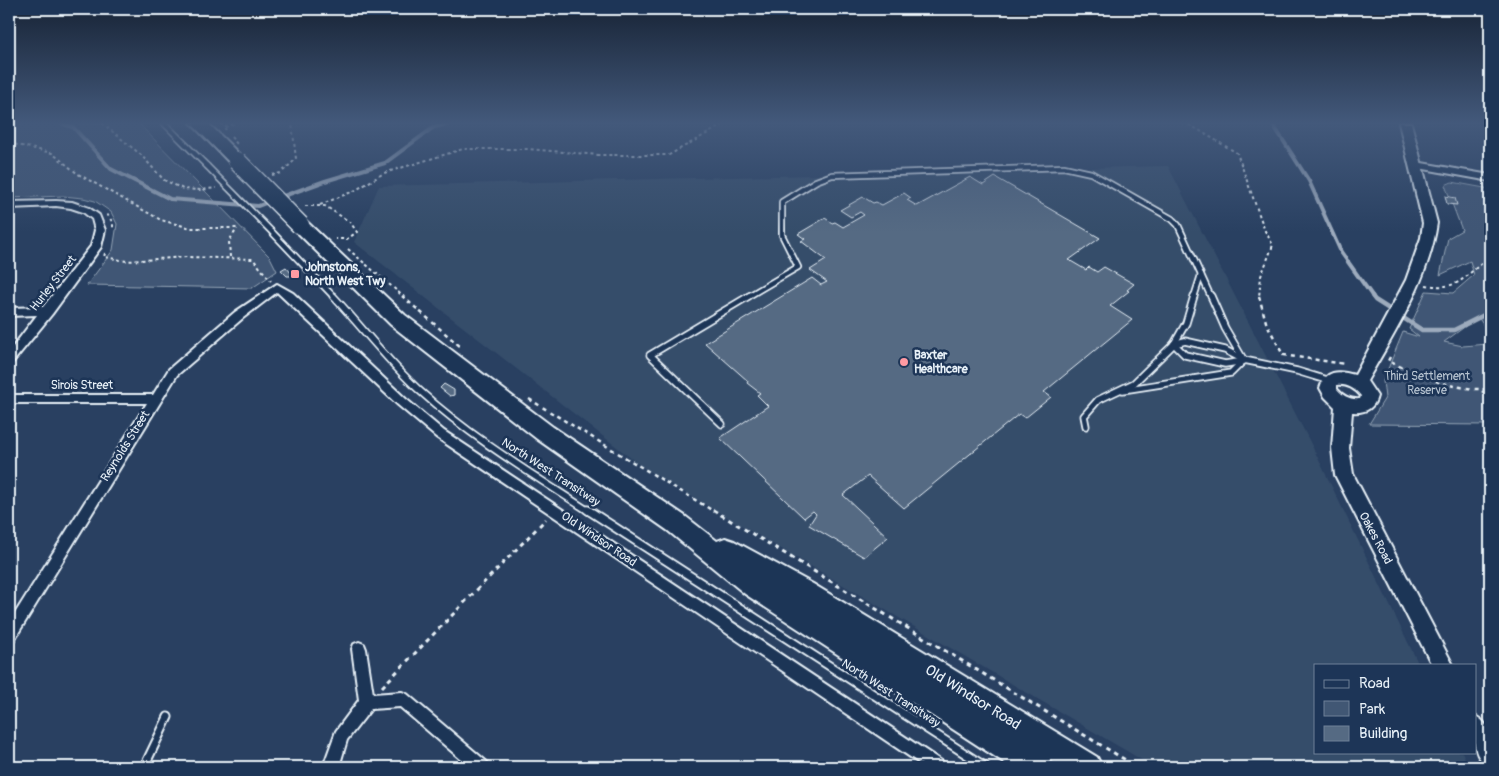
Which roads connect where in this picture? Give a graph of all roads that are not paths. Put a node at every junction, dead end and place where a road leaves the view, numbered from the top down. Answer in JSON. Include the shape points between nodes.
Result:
{"nodes":[{"id":1,"x":200,"y":159,"type":"edge"},
{"id":2,"x":235,"y":159,"type":"edge"},
{"id":3,"x":1415,"y":159,"type":"edge"},
{"id":4,"x":1416,"y":165,"type":"junction"},
{"id":5,"x":1490,"y":178,"type":"edge"},
{"id":6,"x":9,"y":206,"type":"edge"},
{"id":7,"x":1201,"y":274,"type":"junction"},
{"id":8,"x":277,"y":288,"type":"joint"},
{"id":9,"x":1406,"y":298,"type":"joint"},
{"id":10,"x":48,"y":311,"type":"junction"},
{"id":11,"x":9,"y":312,"type":"edge"},
{"id":12,"x":1174,"y":344,"type":"junction"},
{"id":13,"x":9,"y":359,"type":"edge"},
{"id":14,"x":1244,"y":360,"type":"junction"},
{"id":15,"x":1330,"y":381,"type":"junction"},
{"id":16,"x":1358,"y":383,"type":"junction"},
{"id":17,"x":1115,"y":391,"type":"junction"},
{"id":18,"x":9,"y":399,"type":"edge"},
{"id":19,"x":154,"y":399,"type":"junction"},
{"id":20,"x":1344,"y":403,"type":"junction"},
{"id":21,"x":722,"y":424,"type":"dead end"},
{"id":22,"x":1086,"y":426,"type":"dead end"},
{"id":23,"x":676,"y":523,"type":"junction"},
{"id":24,"x":9,"y":636,"type":"edge"},
{"id":25,"x":359,"y":649,"type":"dead end"},
{"id":26,"x":1442,"y":664,"type":"edge"},
{"id":27,"x":367,"y":702,"type":"junction"},
{"id":28,"x":168,"y":717,"type":"dead end"},
{"id":29,"x":1476,"y":729,"type":"edge"},
{"id":30,"x":1490,"y":755,"type":"edge"},
{"id":31,"x":144,"y":767,"type":"edge"},
{"id":32,"x":331,"y":767,"type":"edge"},
{"id":33,"x":482,"y":767,"type":"edge"},
{"id":34,"x":938,"y":767,"type":"edge"},
{"id":35,"x":986,"y":767,"type":"edge"},
{"id":36,"x":1037,"y":767,"type":"edge"},
{"id":37,"x":1087,"y":767,"type":"edge"}],
"edges":[{"from":1,"to":35,"type":"lane","name":"North West Transitway","bridge":true,"via":[[347,311],[386,357],[459,423],[518,465]]},
{"from":2,"to":23,"type":"highway","name":"Old Windsor Road","bridge":true,"via":[[303,216],[398,320],[545,433]]},
{"from":3,"to":4,"type":"street"},
{"from":4,"to":5,"type":"street"},
{"from":4,"to":9,"type":"street","via":[[1430,223],[1424,256]]},
{"from":6,"to":10,"type":"street","name":"Hurley Street","via":[[69,205],[98,212],[101,230],[96,247]]},
{"from":7,"to":12,"type":"lane","via":[[1186,323]]},
{"from":7,"to":14,"type":"lane"},
{"from":7,"to":21,"type":"lane","via":[[1172,218],[1079,169],[1050,166],[832,175],[816,180],[782,202],[782,235],[798,267],[650,355]]},
{"from":8,"to":19,"type":"street","name":"Reynolds Street","via":[[173,372]]},
{"from":8,"to":34,"type":"street","name":"Old Windsor Road","via":[[440,434]]},
{"from":9,"to":16,"type":"street"},
{"from":10,"to":11,"type":"street"},
{"from":10,"to":13,"type":"street","name":"Hurley Street"},
{"from":12,"to":14,"type":"lane","via":[[1193,342],[1225,350]]},
{"from":12,"to":14,"type":"lane","via":[[1185,355],[1201,359],[1225,364]]},
{"from":12,"to":17,"type":"lane","via":[[1134,383]]},
{"from":14,"to":15,"type":"lane"},
{"from":14,"to":17,"type":"lane","via":[[1231,374]]},
{"from":15,"to":16,"type":"street","via":[[1345,378]]},
{"from":15,"to":20,"type":"street","via":[[1330,392]]},
{"from":16,"to":20,"type":"street","via":[[1369,396],[1367,403],[1357,406]]},
{"from":17,"to":22,"type":"lane","via":[[1089,409],[1084,416]]},
{"from":18,"to":19,"type":"street","name":"Sirois Street"},
{"from":19,"to":24,"type":"street","name":"Reynolds Street"},
{"from":20,"to":26,"type":"street","name":"Oakes Road","via":[[1341,461],[1344,475]]},
{"from":23,"to":36,"type":"highway","name":"Old Windsor Road","via":[[754,586]]},
{"from":23,"to":37,"type":"highway","name":"Old Windsor Road","via":[[804,592]]},
{"from":25,"to":27,"type":"street"},
{"from":27,"to":32,"type":"street","via":[[341,736]]},
{"from":27,"to":33,"type":"street","via":[[402,699]]},
{"from":28,"to":31,"type":"lane"},
{"from":29,"to":30,"type":"street"}]}
